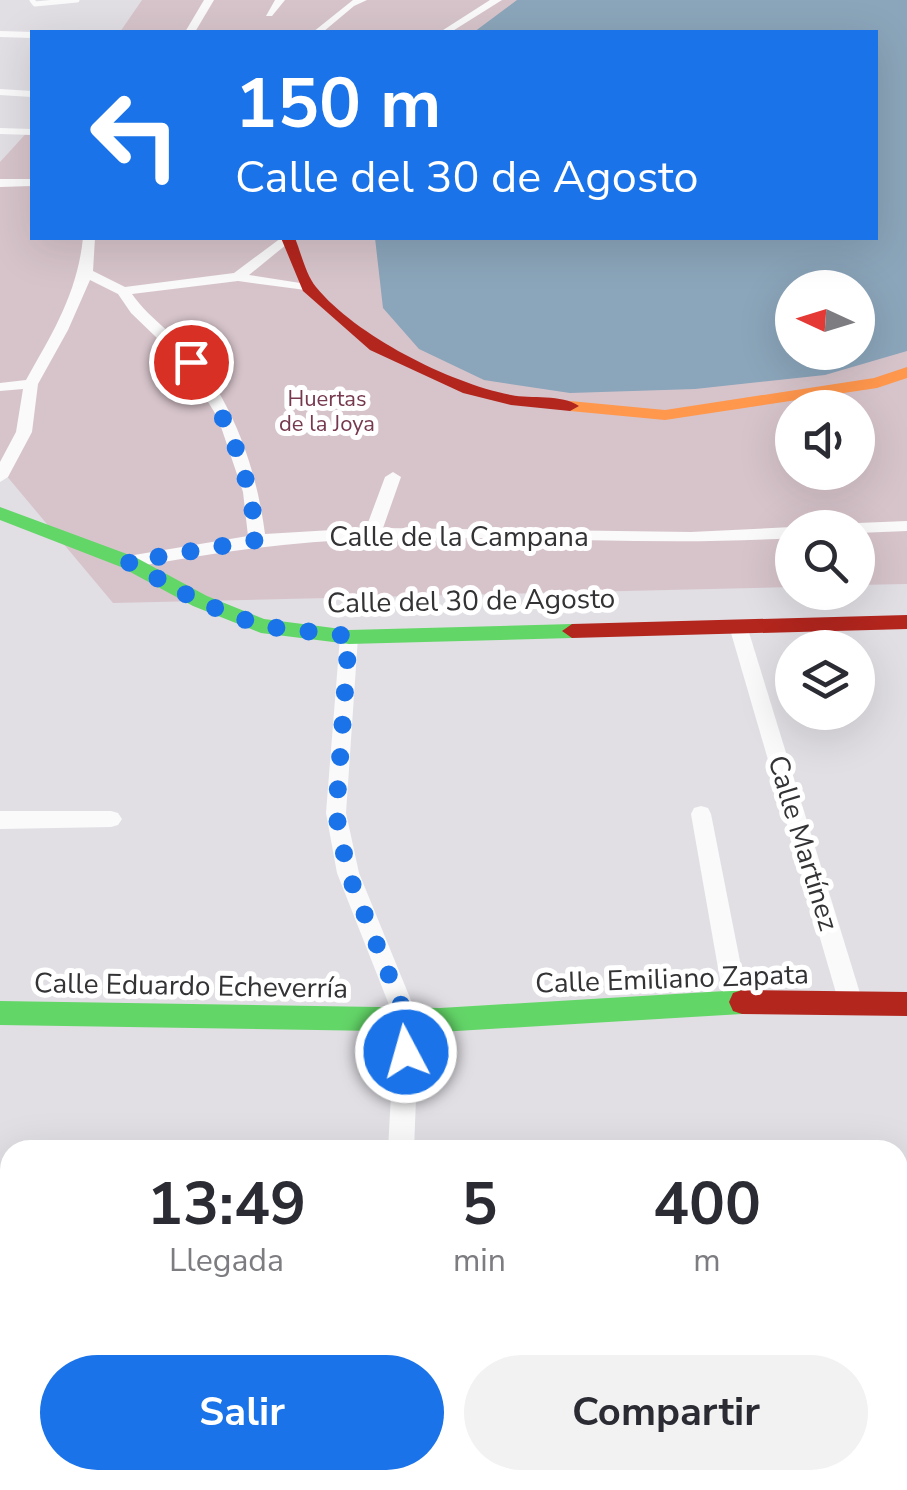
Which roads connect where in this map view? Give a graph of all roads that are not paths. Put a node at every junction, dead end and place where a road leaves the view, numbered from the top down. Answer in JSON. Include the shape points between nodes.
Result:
{"nodes":[{"id":1,"x":32,"y":0,"type":"edge"},
{"id":2,"x":77,"y":0,"type":"edge"},
{"id":3,"x":208,"y":0,"type":"edge"},
{"id":4,"x":280,"y":0,"type":"edge"},
{"id":5,"x":362,"y":0,"type":"edge"},
{"id":6,"x":496,"y":0,"type":"edge"},
{"id":7,"x":269,"y":14,"type":"dead end"},
{"id":8,"x":191,"y":30,"type":"edge"},
{"id":9,"x":320,"y":30,"type":"edge"},
{"id":10,"x":448,"y":30,"type":"edge"},
{"id":11,"x":0,"y":34,"type":"edge"},
{"id":12,"x":30,"y":34,"type":"edge"},
{"id":13,"x":0,"y":92,"type":"edge"},
{"id":14,"x":30,"y":94,"type":"edge"},
{"id":15,"x":0,"y":131,"type":"edge"},
{"id":16,"x":30,"y":132,"type":"edge"},
{"id":17,"x":0,"y":183,"type":"edge"},
{"id":18,"x":30,"y":183,"type":"edge"},
{"id":19,"x":89,"y":240,"type":"edge"},
{"id":20,"x":286,"y":240,"type":"edge"},
{"id":21,"x":287,"y":240,"type":"edge"},
{"id":22,"x":86,"y":273,"type":"junction"},
{"id":23,"x":238,"y":277,"type":"junction"},
{"id":24,"x":308,"y":288,"type":"junction"},
{"id":25,"x":123,"y":291,"type":"junction"},
{"id":26,"x":907,"y":372,"type":"edge"},
{"id":27,"x":30,"y":384,"type":"junction"},
{"id":28,"x":0,"y":387,"type":"edge"},
{"id":29,"x":394,"y":476,"type":"dead end"},
{"id":30,"x":0,"y":477,"type":"edge"},
{"id":31,"x":1,"y":516,"type":"edge"},
{"id":32,"x":907,"y":526,"type":"edge"},
{"id":33,"x":875,"y":527,"type":"edge"},
{"id":34,"x":373,"y":533,"type":"junction"},
{"id":35,"x":775,"y":533,"type":"edge"},
{"id":36,"x":257,"y":540,"type":"junction"},
{"id":37,"x":128,"y":562,"type":"junction"},
{"id":38,"x":907,"y":622,"type":"edge"},
{"id":39,"x":738,"y":626,"type":"junction"},
{"id":40,"x":349,"y":636,"type":"junction"},
{"id":41,"x":701,"y":814,"type":"dead end"},
{"id":42,"x":112,"y":819,"type":"dead end"},
{"id":43,"x":0,"y":820,"type":"edge"},
{"id":44,"x":736,"y":1002,"type":"junction"},
{"id":45,"x":850,"y":1003,"type":"junction"},
{"id":46,"x":907,"y":1004,"type":"edge"},
{"id":47,"x":0,"y":1013,"type":"edge"},
{"id":48,"x":407,"y":1020,"type":"junction"},
{"id":49,"x":440,"y":1020,"type":"joint"},
{"id":50,"x":401,"y":1140,"type":"edge"}],
"edges":[{"from":1,"to":2,"type":"lane"},
{"from":3,"to":8,"type":"street"},
{"from":4,"to":7,"type":"street"},
{"from":5,"to":9,"type":"street"},
{"from":6,"to":10,"type":"street"},
{"from":11,"to":12,"type":"street"},
{"from":13,"to":14,"type":"street"},
{"from":15,"to":16,"type":"street"},
{"from":17,"to":18,"type":"street"},
{"from":19,"to":22,"type":"street"},
{"from":20,"to":23,"type":"street"},
{"from":21,"to":24,"type":"street"},
{"from":22,"to":25,"type":"street"},
{"from":22,"to":27,"type":"street"},
{"from":23,"to":24,"type":"street"},
{"from":23,"to":25,"type":"street"},
{"from":24,"to":26,"type":"street","via":[[376,347],[469,389],[511,400],[665,415],[877,383]]},
{"from":25,"to":36,"type":"street","via":[[191,362],[226,418],[251,492]]},
{"from":27,"to":28,"type":"street"},
{"from":27,"to":30,"type":"street","via":[[24,432]]},
{"from":29,"to":34,"type":"street"},
{"from":31,"to":37,"type":"street","name":"Calle del 30 de Agosto"},
{"from":32,"to":33,"type":"street"},
{"from":34,"to":35,"type":"street","name":"Calle de la Campana"},
{"from":34,"to":36,"type":"street","name":"Calle de la Campana"},
{"from":36,"to":37,"type":"street","name":"Calle de la Campana"},
{"from":37,"to":40,"type":"street","name":"Calle del 30 de Agosto","via":[[261,626]]},
{"from":38,"to":39,"type":"street","name":"Calle del 30 de Agosto"},
{"from":39,"to":40,"type":"street","name":"Calle del 30 de Agosto"},
{"from":39,"to":45,"type":"street","name":"Calle Martínez"},
{"from":40,"to":48,"type":"street","via":[[336,814],[348,873]]},
{"from":41,"to":44,"type":"street"},
{"from":42,"to":43,"type":"street"},
{"from":44,"to":45,"type":"street","name":"Calle Emiliano Zapata"},
{"from":44,"to":49,"type":"street","name":"Calle Emiliano Zapata"},
{"from":45,"to":46,"type":"street","name":"Calle Emiliano Zapata"},
{"from":47,"to":48,"type":"street","name":"Calle Eduardo Echeverría"},
{"from":48,"to":49,"type":"street","name":"Calle Eduardo Echeverría"},
{"from":48,"to":50,"type":"street"}]}
